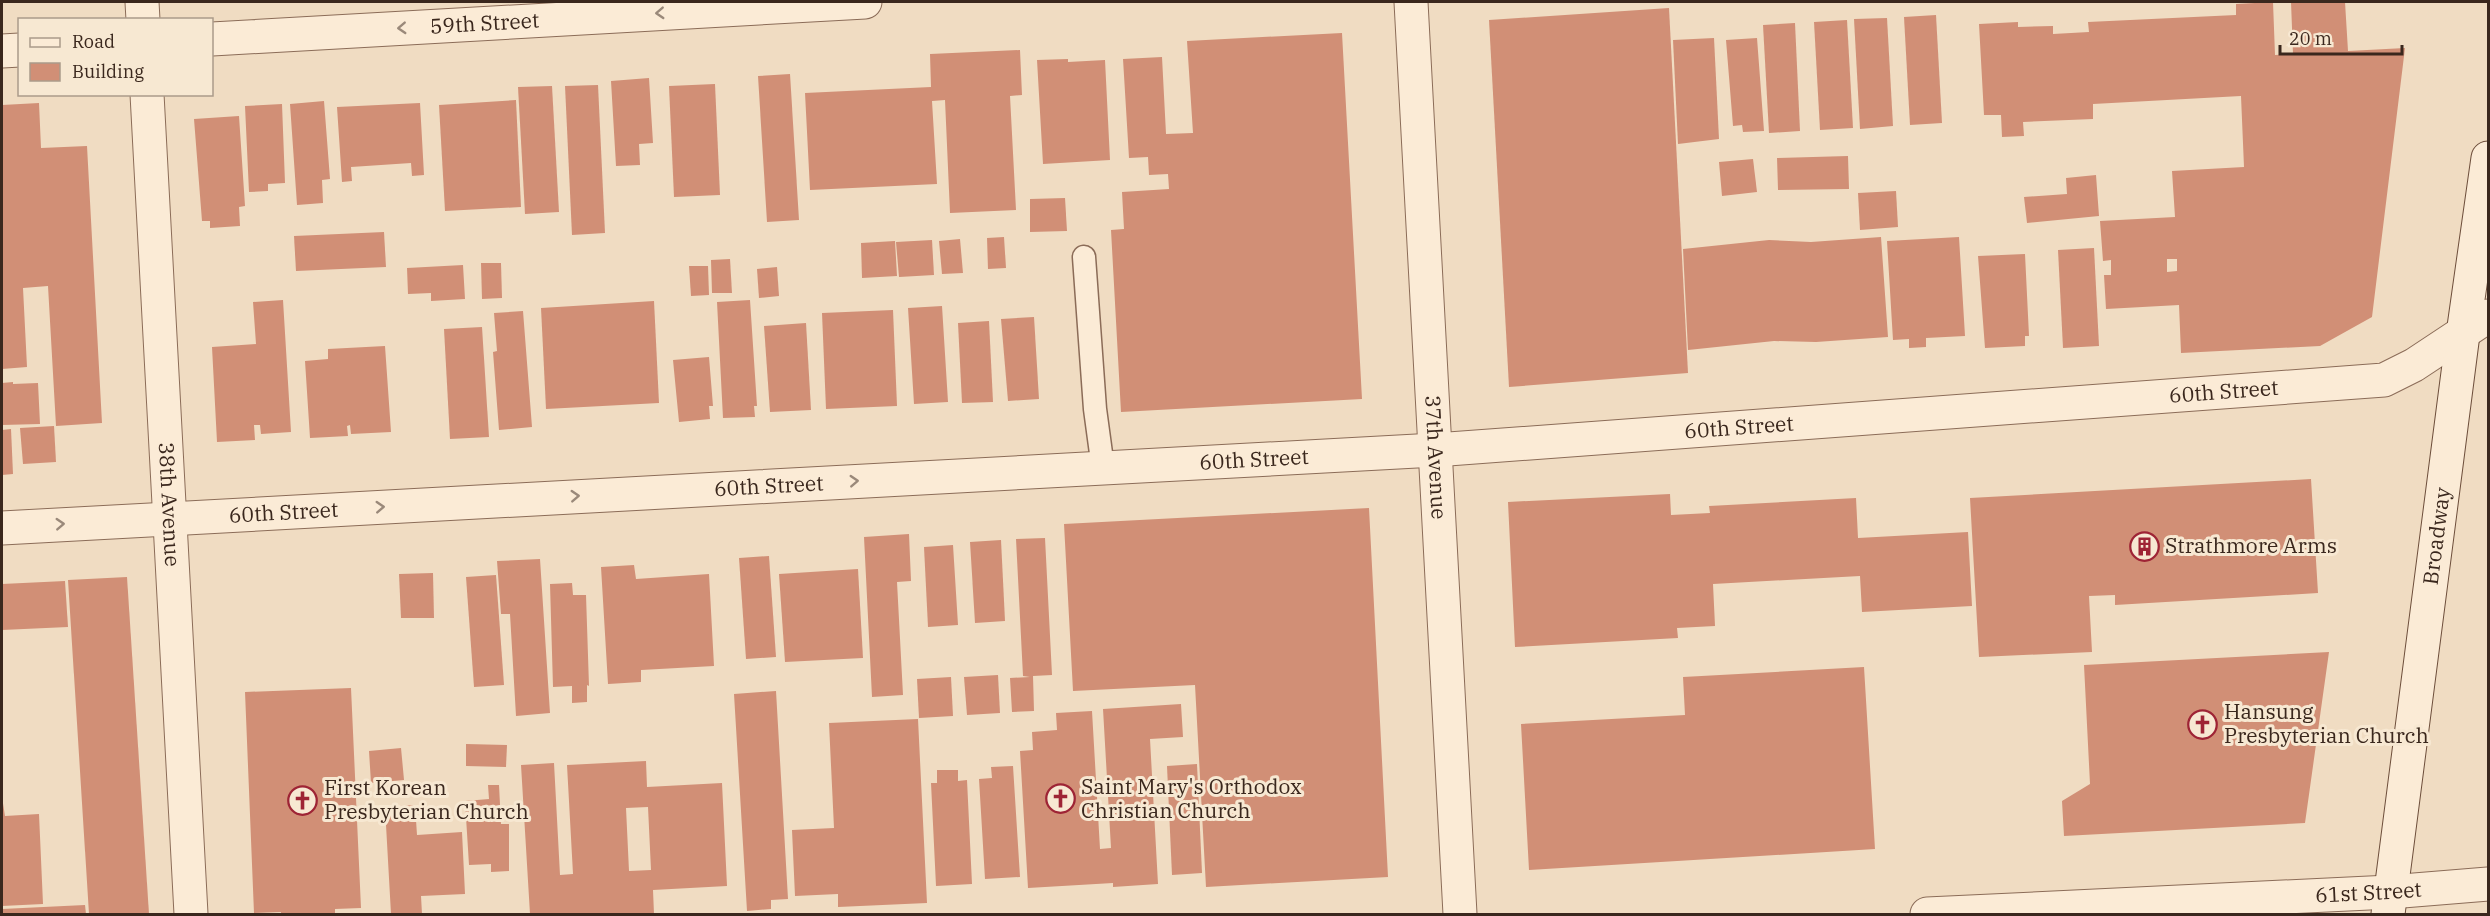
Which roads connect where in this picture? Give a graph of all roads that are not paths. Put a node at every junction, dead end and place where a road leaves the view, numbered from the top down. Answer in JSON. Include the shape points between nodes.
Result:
{"nodes":[{"id":1,"x":142,"y":2,"type":"edge"},
{"id":2,"x":865,"y":2,"type":"edge"},
{"id":3,"x":1412,"y":2,"type":"edge"},
{"id":4,"x":143,"y":18,"type":"edge"},
{"id":5,"x":213,"y":39,"type":"edge"},
{"id":6,"x":18,"y":50,"type":"edge"},
{"id":7,"x":2,"y":51,"type":"edge"},
{"id":8,"x":147,"y":96,"type":"edge"},
{"id":9,"x":2488,"y":158,"type":"edge"},
{"id":10,"x":1084,"y":257,"type":"dead end"},
{"id":11,"x":2476,"y":325,"type":"edge"},
{"id":12,"x":1435,"y":450,"type":"junction"},
{"id":13,"x":1103,"y":468,"type":"junction"},
{"id":14,"x":169,"y":518,"type":"junction"},
{"id":15,"x":2,"y":528,"type":"edge"},
{"id":16,"x":2488,"y":884,"type":"edge"},
{"id":17,"x":2389,"y":903,"type":"edge"},
{"id":18,"x":191,"y":915,"type":"edge"},
{"id":19,"x":1460,"y":915,"type":"edge"},
{"id":20,"x":1927,"y":915,"type":"edge"}],
"edges":[{"from":1,"to":4,"type":"street"},
{"from":2,"to":5,"type":"street","name":"59th Street","one_way":true},
{"from":3,"to":12,"type":"street","name":"37th Avenue"},
{"from":6,"to":7,"type":"street"},
{"from":8,"to":14,"type":"street","name":"38th Avenue"},
{"from":9,"to":11,"type":"street","name":"Broadway"},
{"from":10,"to":13,"type":"lane"},
{"from":11,"to":12,"type":"street","name":"60th Street","via":[[2384,380]]},
{"from":11,"to":17,"type":"street","name":"Broadway"},
{"from":12,"to":13,"type":"street","name":"60th Street"},
{"from":12,"to":19,"type":"street","name":"37th Avenue"},
{"from":14,"to":13,"type":"street","name":"60th Street","one_way":true},
{"from":15,"to":14,"type":"street","name":"60th Street","one_way":true},
{"from":14,"to":18,"type":"street","name":"38th Avenue"},
{"from":16,"to":17,"type":"street","name":"61st Street"},
{"from":17,"to":20,"type":"street","name":"61st Street"}]}
